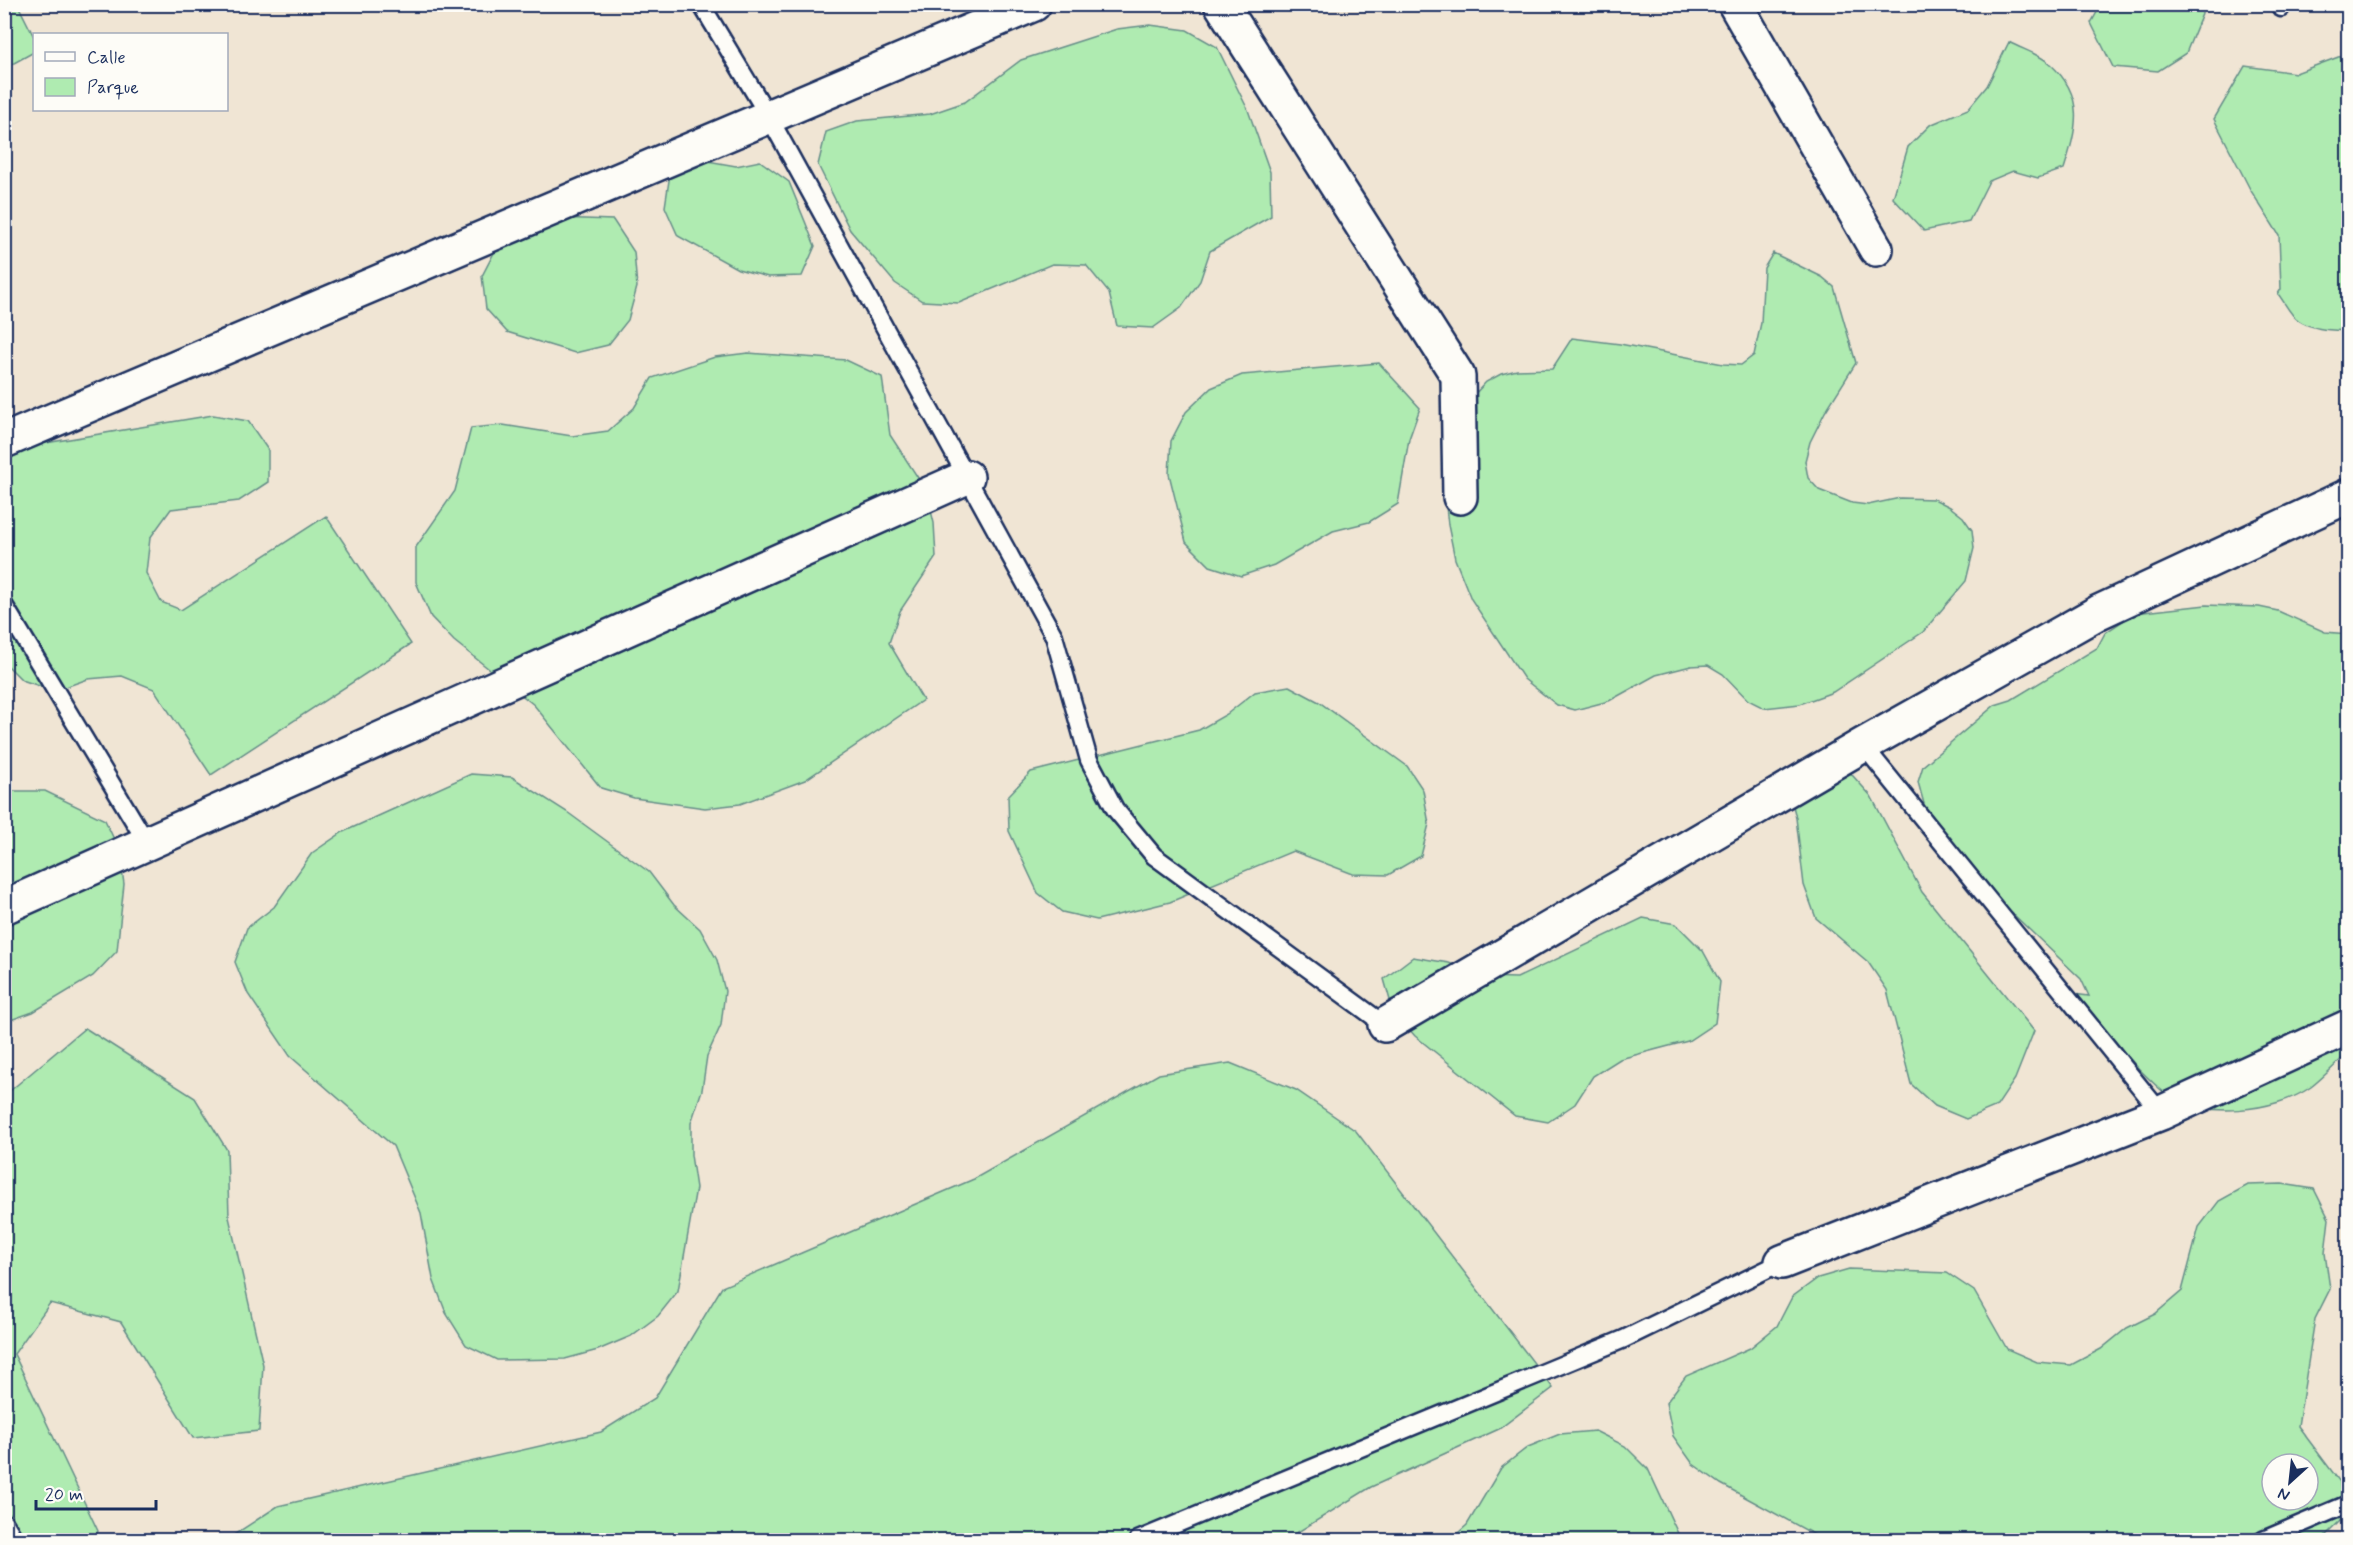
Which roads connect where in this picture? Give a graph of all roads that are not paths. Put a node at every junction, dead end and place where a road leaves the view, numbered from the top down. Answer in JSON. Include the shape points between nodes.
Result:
{"nodes":[{"id":1,"x":701,"y":4,"type":"edge"},
{"id":2,"x":1034,"y":4,"type":"edge"},
{"id":3,"x":1221,"y":4,"type":"edge"},
{"id":4,"x":1735,"y":4,"type":"edge"},
{"id":5,"x":770,"y":117,"type":"junction"},
{"id":6,"x":1876,"y":249,"type":"dead end"},
{"id":7,"x":4,"y":441,"type":"edge"},
{"id":8,"x":967,"y":477,"type":"junction"},
{"id":9,"x":2349,"y":496,"type":"edge"},
{"id":10,"x":1460,"y":497,"type":"dead end"},
{"id":11,"x":4,"y":605,"type":"edge"},
{"id":12,"x":1863,"y":745,"type":"junction"},
{"id":13,"x":147,"y":843,"type":"junction"},
{"id":14,"x":4,"y":907,"type":"edge"},
{"id":15,"x":1385,"y":1025,"type":"joint"},
{"id":16,"x":2349,"y":1027,"type":"edge"},
{"id":17,"x":2161,"y":1113,"type":"junction"},
{"id":18,"x":1782,"y":1262,"type":"joint"},
{"id":19,"x":2349,"y":1504,"type":"edge"},
{"id":20,"x":4,"y":1522,"type":"edge"},
{"id":21,"x":15,"y":1540,"type":"edge"},
{"id":22,"x":1138,"y":1540,"type":"edge"},
{"id":23,"x":2262,"y":1540,"type":"edge"}],
"edges":[{"from":1,"to":5,"type":"lane"},
{"from":2,"to":5,"type":"street"},
{"from":3,"to":10,"type":"street","via":[[1458,376]]},
{"from":4,"to":6,"type":"street"},
{"from":5,"to":7,"type":"street"},
{"from":5,"to":8,"type":"lane"},
{"from":8,"to":13,"type":"street"},
{"from":8,"to":15,"type":"lane","via":[[1054,636],[1089,760],[1115,809],[1154,856]]},
{"from":9,"to":12,"type":"street","via":[[2099,612]]},
{"from":11,"to":13,"type":"lane"},
{"from":12,"to":15,"type":"street"},
{"from":12,"to":17,"type":"lane"},
{"from":13,"to":14,"type":"street"},
{"from":16,"to":17,"type":"street"},
{"from":17,"to":18,"type":"street"},
{"from":18,"to":22,"type":"lane","via":[[1624,1339]]},
{"from":19,"to":23,"type":"lane"},
{"from":20,"to":21,"type":"lane"}]}
